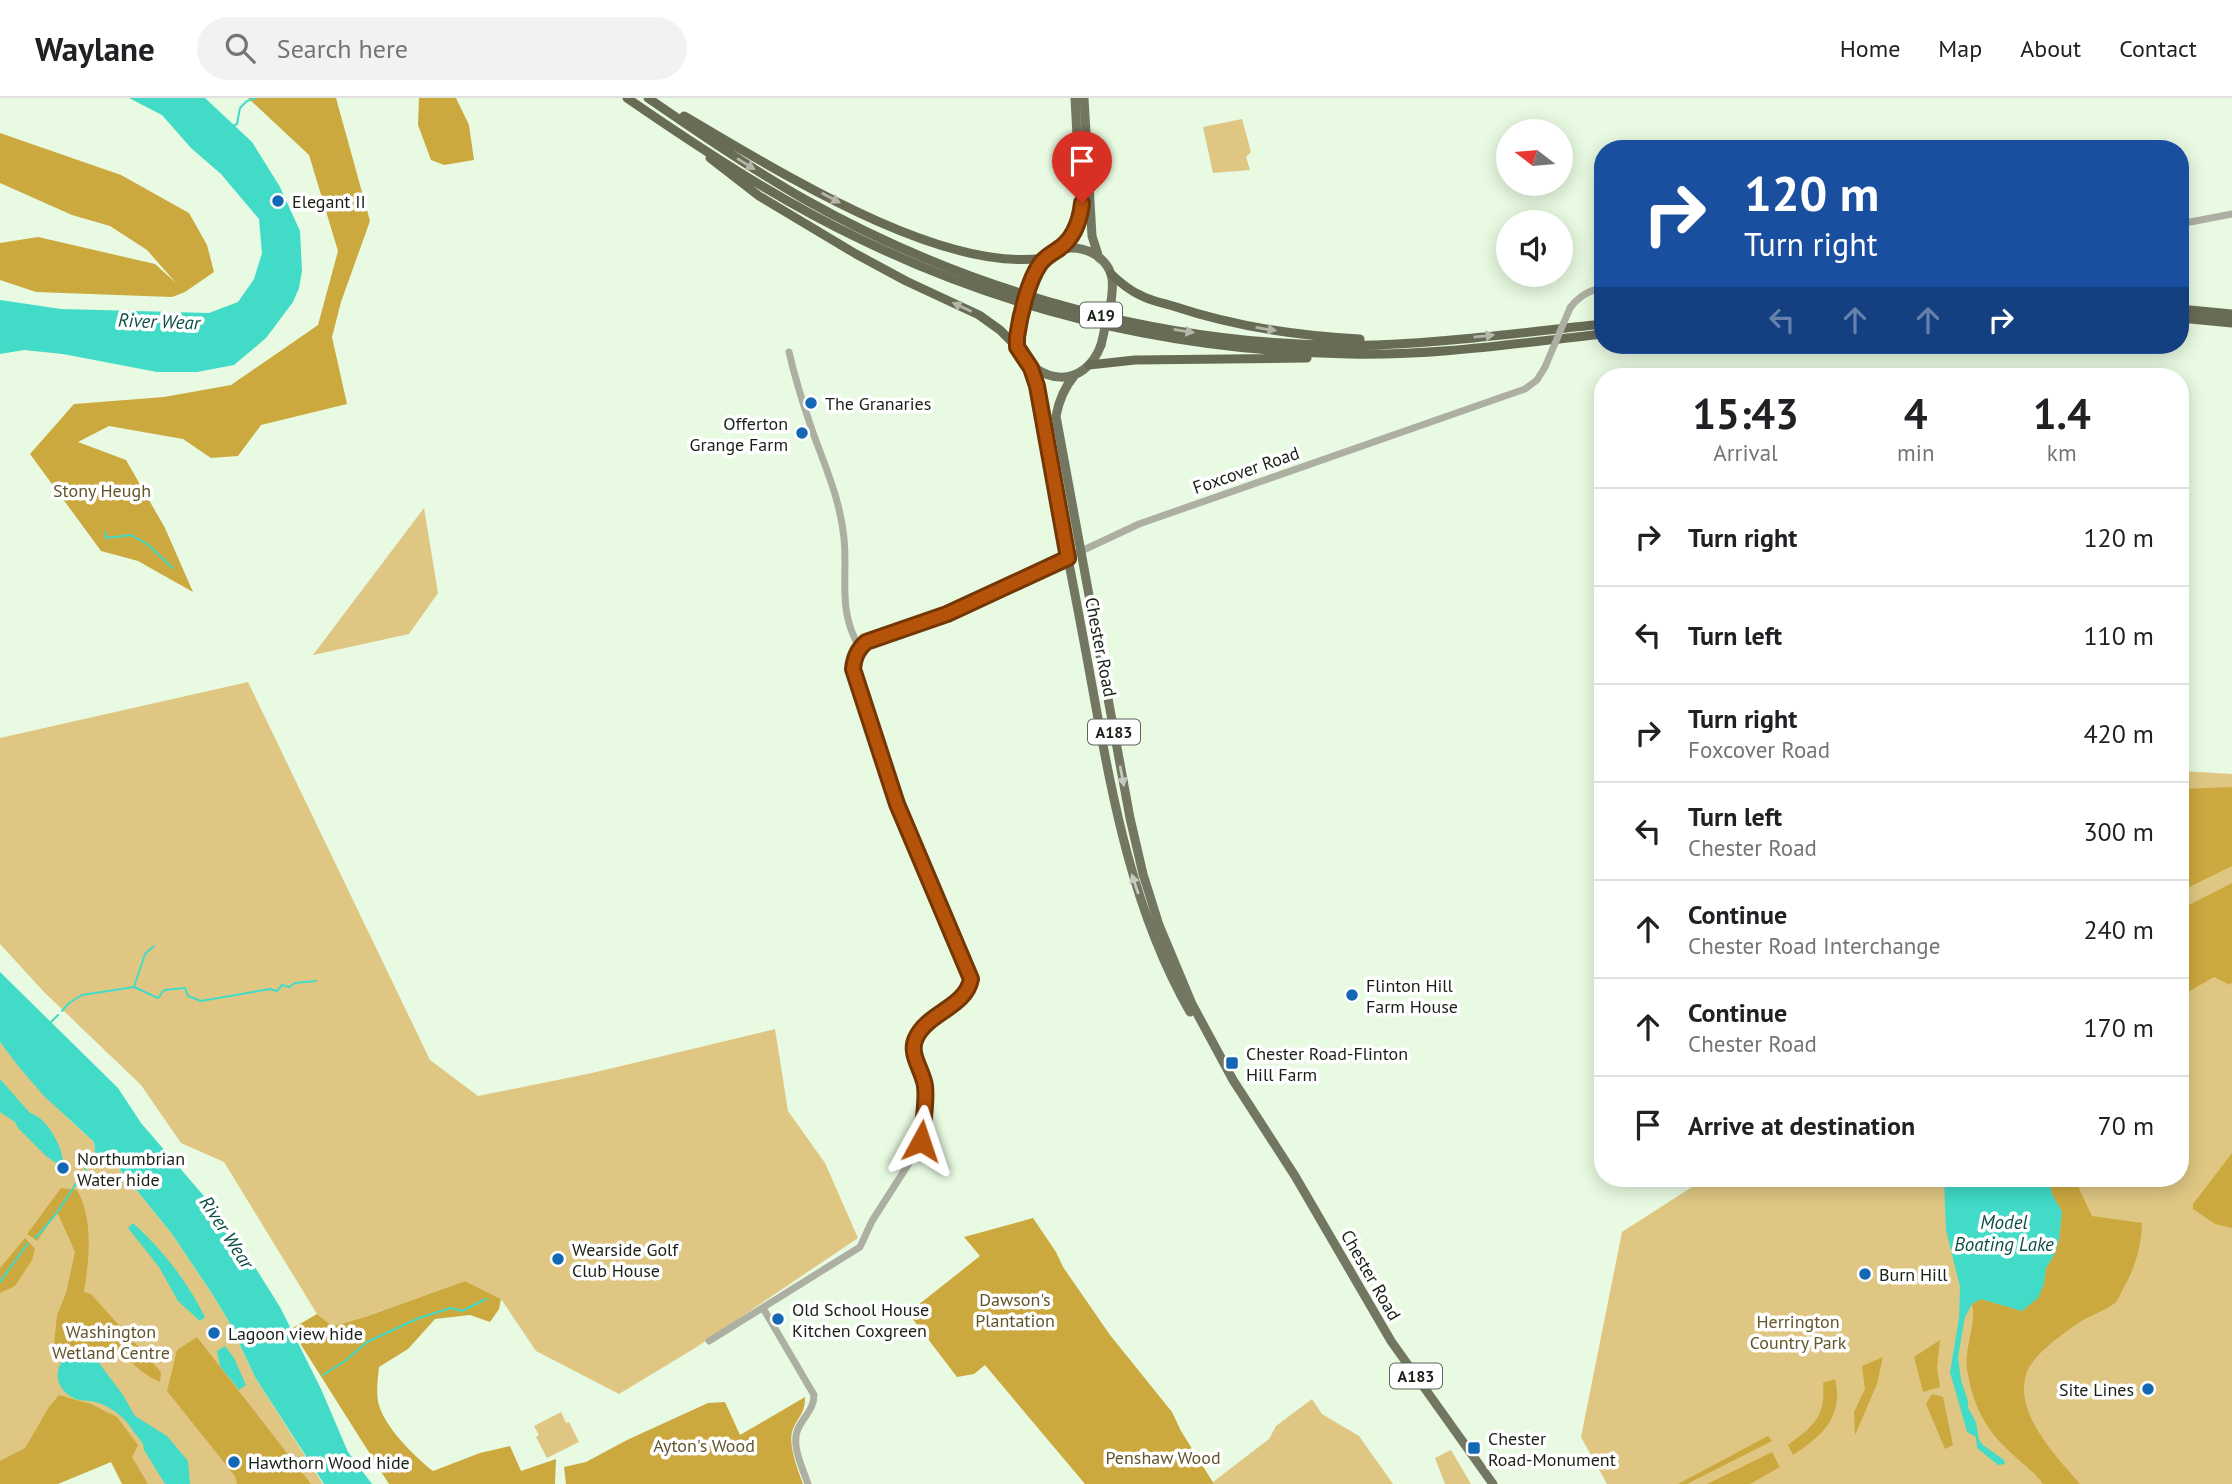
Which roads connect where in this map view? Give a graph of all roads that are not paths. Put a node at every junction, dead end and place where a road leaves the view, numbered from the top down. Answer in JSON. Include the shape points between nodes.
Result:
{"nodes":[{"id":1,"x":627,"y":98,"type":"edge"},
{"id":2,"x":650,"y":98,"type":"edge"},
{"id":3,"x":1075,"y":98,"type":"edge"},
{"id":4,"x":1084,"y":98,"type":"edge"},
{"id":5,"x":657,"y":118,"type":"junction"},
{"id":6,"x":2232,"y":214,"type":"edge"},
{"id":7,"x":2189,"y":222,"type":"edge"},
{"id":8,"x":1059,"y":249,"type":"junction"},
{"id":9,"x":1044,"y":258,"type":"junction"},
{"id":10,"x":1099,"y":258,"type":"junction"},
{"id":11,"x":1111,"y":274,"type":"junction"},
{"id":12,"x":1594,"y":289,"type":"edge"},
{"id":13,"x":2189,"y":310,"type":"edge"},
{"id":14,"x":2232,"y":314,"type":"edge"},
{"id":15,"x":2189,"y":319,"type":"edge"},
{"id":16,"x":2232,"y":323,"type":"edge"},
{"id":17,"x":1594,"y":325,"type":"edge"},
{"id":18,"x":1594,"y":335,"type":"edge"},
{"id":19,"x":1434,"y":341,"type":"junction"},
{"id":20,"x":1017,"y":347,"type":"junction"},
{"id":21,"x":789,"y":352,"type":"dead end"},
{"id":22,"x":1392,"y":354,"type":"junction"},
{"id":23,"x":1089,"y":365,"type":"junction"},
{"id":24,"x":1031,"y":368,"type":"junction"},
{"id":25,"x":1074,"y":376,"type":"junction"},
{"id":26,"x":1083,"y":552,"type":"junction"},
{"id":27,"x":1068,"y":558,"type":"junction"},
{"id":28,"x":860,"y":648,"type":"junction"},
{"id":29,"x":1230,"y":1076,"type":"junction"},
{"id":30,"x":763,"y":1308,"type":"junction"},
{"id":31,"x":709,"y":1341,"type":"dead end"},
{"id":32,"x":808,"y":1484,"type":"edge"},
{"id":33,"x":1493,"y":1484,"type":"edge"}],
"edges":[{"from":1,"to":5,"type":"highway","number":"A19"},
{"from":2,"to":9,"type":"highway","one_way":true,"via":[[855,211],[903,231],[979,255],[1015,261]]},
{"from":2,"to":19,"type":"highway","number":"A19","one_way":true,"via":[[762,174],[843,220],[934,262],[1062,306],[1229,337],[1318,344]]},
{"from":3,"to":8,"type":"main road","via":[[1082,203],[1078,223]]},
{"from":4,"to":10,"type":"main road","via":[[1092,236]]},
{"from":20,"to":5,"type":"highway","one_way":true,"via":[[979,315],[886,270],[759,196]]},
{"from":5,"to":22,"type":"highway","number":"A19","via":[[755,181],[857,238],[1018,303],[1128,331],[1202,343]]},
{"from":6,"to":7,"type":"street"},
{"from":8,"to":9,"type":"main road"},
{"from":8,"to":10,"type":"main road","via":[[1082,249]]},
{"from":9,"to":20,"type":"main road","bridge":true,"via":[[1032,281]]},
{"from":10,"to":11,"type":"main road"},
{"from":11,"to":19,"type":"highway","number":"A19","one_way":true,"via":[[1142,296],[1258,328]]},
{"from":11,"to":23,"type":"main road","bridge":true,"via":[[1113,288],[1101,345]]},
{"from":12,"to":26,"type":"street","name":"Foxcover Road","bridge":true,"via":[[1570,308],[1545,367],[1525,389],[1139,524]]},
{"from":13,"to":14,"type":"highway"},
{"from":15,"to":16,"type":"highway"},
{"from":19,"to":17,"type":"highway","number":"A19","one_way":true},
{"from":18,"to":22,"type":"highway","number":"A19"},
{"from":20,"to":24,"type":"main road"},
{"from":21,"to":28,"type":"street","via":[[841,508],[847,621]]},
{"from":22,"to":23,"type":"highway"},
{"from":23,"to":25,"type":"main road"},
{"from":24,"to":25,"type":"main road"},
{"from":24,"to":27,"type":"main road","name":"Chester Road","number":"A183"},
{"from":25,"to":26,"type":"main road","name":"Chester Road","number":"A183","via":[[1065,387],[1056,416]]},
{"from":26,"to":27,"type":"street","name":"Foxcover Road"},
{"from":26,"to":29,"type":"main road","name":"Chester Road","number":"A183","one_way":true,"via":[[1143,874],[1177,972]]},
{"from":27,"to":28,"type":"street","name":"Foxcover Road"},
{"from":29,"to":27,"type":"main road","name":"Chester Road","number":"A183","one_way":true,"via":[[1171,975],[1131,873]]},
{"from":28,"to":30,"type":"street","via":[[853,669],[879,754],[971,979],[965,993],[915,1039],[914,1052],[926,1087],[920,1146],[863,1242]]},
{"from":29,"to":33,"type":"main road","name":"Chester Road","number":"A183","via":[[1295,1176],[1391,1341]]},
{"from":30,"to":31,"type":"street"},
{"from":30,"to":32,"type":"street","via":[[814,1395],[795,1441]]}]}
